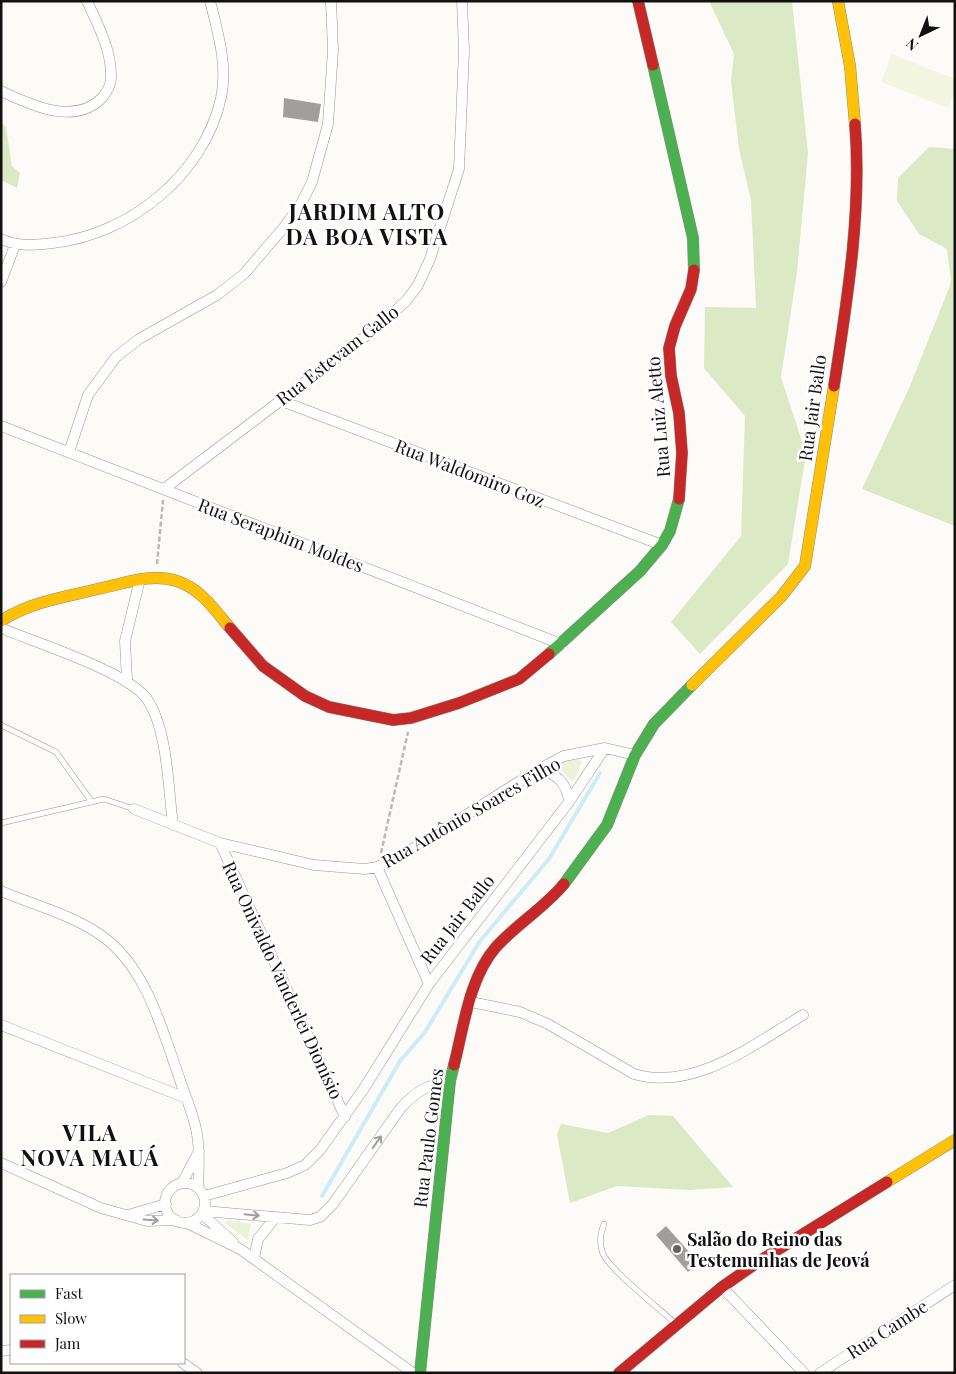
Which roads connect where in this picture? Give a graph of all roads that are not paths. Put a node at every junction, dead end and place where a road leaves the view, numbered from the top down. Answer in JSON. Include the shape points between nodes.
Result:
{"nodes":[{"id":1,"x":87,"y":1,"type":"edge"},
{"id":2,"x":210,"y":1,"type":"edge"},
{"id":3,"x":331,"y":1,"type":"edge"},
{"id":4,"x":462,"y":1,"type":"edge"},
{"id":5,"x":638,"y":1,"type":"edge"},
{"id":6,"x":838,"y":1,"type":"edge"},
{"id":7,"x":1,"y":91,"type":"edge"},
{"id":8,"x":1,"y":239,"type":"edge"},
{"id":9,"x":15,"y":245,"type":"junction"},
{"id":10,"x":1,"y":282,"type":"edge"},
{"id":11,"x":279,"y":400,"type":"junction"},
{"id":12,"x":1,"y":426,"type":"edge"},
{"id":13,"x":69,"y":452,"type":"junction"},
{"id":14,"x":164,"y":489,"type":"junction"},
{"id":15,"x":662,"y":545,"type":"junction"},
{"id":16,"x":140,"y":579,"type":"junction"},
{"id":17,"x":1,"y":621,"type":"edge"},
{"id":18,"x":1,"y":628,"type":"edge"},
{"id":19,"x":561,"y":644,"type":"junction"},
{"id":20,"x":127,"y":680,"type":"junction"},
{"id":21,"x":1,"y":725,"type":"edge"},
{"id":22,"x":605,"y":748,"type":"junction"},
{"id":23,"x":635,"y":755,"type":"junction"},
{"id":24,"x":539,"y":769,"type":"junction"},
{"id":25,"x":92,"y":802,"type":"junction"},
{"id":26,"x":569,"y":802,"type":"junction"},
{"id":27,"x":134,"y":810,"type":"joint"},
{"id":28,"x":1,"y":823,"type":"edge"},
{"id":29,"x":173,"y":825,"type":"junction"},
{"id":30,"x":220,"y":842,"type":"junction"},
{"id":31,"x":377,"y":867,"type":"junction"},
{"id":32,"x":1,"y":891,"type":"edge"},
{"id":33,"x":429,"y":984,"type":"junction"},
{"id":34,"x":470,"y":1002,"type":"junction"},
{"id":35,"x":803,"y":1015,"type":"dead end"},
{"id":36,"x":1,"y":1025,"type":"edge"},
{"id":37,"x":450,"y":1080,"type":"junction"},
{"id":38,"x":186,"y":1098,"type":"junction"},
{"id":39,"x":345,"y":1117,"type":"junction"},
{"id":40,"x":955,"y":1140,"type":"edge"},
{"id":41,"x":199,"y":1150,"type":"junction"},
{"id":42,"x":1,"y":1163,"type":"edge"},
{"id":43,"x":182,"y":1183,"type":"junction"},
{"id":44,"x":201,"y":1192,"type":"junction"},
{"id":45,"x":166,"y":1204,"type":"junction"},
{"id":46,"x":203,"y":1212,"type":"junction"},
{"id":47,"x":128,"y":1214,"type":"junction"},
{"id":48,"x":275,"y":1218,"type":"junction"},
{"id":49,"x":176,"y":1220,"type":"junction"},
{"id":50,"x":188,"y":1222,"type":"junction"},
{"id":51,"x":604,"y":1224,"type":"dead end"},
{"id":52,"x":240,"y":1250,"type":"junction"},
{"id":53,"x":254,"y":1258,"type":"junction"},
{"id":54,"x":955,"y":1286,"type":"edge"},
{"id":55,"x":722,"y":1287,"type":"junction"},
{"id":56,"x":676,"y":1325,"type":"junction"},
{"id":57,"x":184,"y":1364,"type":"edge"},
{"id":58,"x":197,"y":1373,"type":"edge"},
{"id":59,"x":413,"y":1373,"type":"edge"},
{"id":60,"x":420,"y":1373,"type":"edge"},
{"id":61,"x":619,"y":1373,"type":"edge"},
{"id":62,"x":804,"y":1373,"type":"edge"},
{"id":63,"x":820,"y":1373,"type":"edge"}],
"edges":[{"from":1,"to":7,"type":"street","via":[[110,62],[111,80],[106,94],[88,108],[57,112],[34,107]]},
{"from":2,"to":9,"type":"street","via":[[224,74],[221,98],[213,122],[195,156],[172,186],[141,210],[86,237],[65,242]]},
{"from":3,"to":13,"type":"street","via":[[333,50],[328,124],[317,166],[302,202],[286,226],[244,274],[218,295],[139,340],[116,357],[88,395]]},
{"from":4,"to":11,"type":"street","name":"Rua Estevam Gallo","via":[[464,51],[458,169],[430,259],[406,301],[379,326]]},
{"from":5,"to":15,"type":"main road","name":"Rua Luiz Aletto","via":[[693,238],[695,266],[691,289],[669,348],[679,413],[682,473],[676,512]]},
{"from":6,"to":23,"type":"main road","name":"Rua Jair Ballo","via":[[853,85],[856,198],[848,283],[805,566],[781,597],[654,724]]},
{"from":8,"to":9,"type":"street"},
{"from":9,"to":10,"type":"street"},
{"from":11,"to":14,"type":"street","name":"Rua Estevam Gallo"},
{"from":11,"to":15,"type":"street","name":"Rua Waldomiro Goz"},
{"from":12,"to":13,"type":"street","name":"Rua Seraphim Moldes"},
{"from":13,"to":14,"type":"street","name":"Rua Seraphim Moldes"},
{"from":14,"to":19,"type":"street","name":"Rua Seraphim Moldes"},
{"from":15,"to":19,"type":"main road","name":"Rua Luiz Aletto","via":[[640,571]]},
{"from":16,"to":17,"type":"main road","name":"Rua Luiz Aletto","via":[[44,601],[23,608]]},
{"from":16,"to":19,"type":"main road","name":"Rua Luiz Aletto","via":[[175,580],[190,586],[202,595],[263,666],[305,696],[329,707],[393,720],[411,718],[459,703],[520,679]]},
{"from":16,"to":20,"type":"street","via":[[125,641]]},
{"from":18,"to":20,"type":"street"},
{"from":20,"to":29,"type":"street","via":[[148,701],[156,719],[162,740]]},
{"from":21,"to":25,"type":"lane","via":[[56,752]]},
{"from":22,"to":23,"type":"street","name":"Rua Antônio Soares Filho"},
{"from":22,"to":24,"type":"street","name":"Rua Antônio Soares Filho","via":[[564,756]]},
{"from":22,"to":26,"type":"street","name":"Rua Jair Ballo"},
{"from":23,"to":34,"type":"main road","name":"Rua Paulo Gomes","via":[[601,833],[551,899],[496,947],[477,976]]},
{"from":24,"to":26,"type":"street","via":[[554,773],[568,792]]},
{"from":24,"to":31,"type":"street","name":"Rua Antônio Soares Filho","via":[[403,855]]},
{"from":25,"to":27,"type":"lane","via":[[104,799]]},
{"from":25,"to":28,"type":"lane"},
{"from":26,"to":33,"type":"street","name":"Rua Jair Ballo"},
{"from":27,"to":29,"type":"street","name":"Rua Antônio Soares Filho"},
{"from":29,"to":30,"type":"street","name":"Rua Antônio Soares Filho"},
{"from":30,"to":31,"type":"street","name":"Rua Antônio Soares Filho","via":[[314,865],[358,869]]},
{"from":30,"to":39,"type":"street","name":"Rua Onivaldo Vanderlei Dionísio"},
{"from":31,"to":33,"type":"street"},
{"from":32,"to":38,"type":"street","via":[[102,936],[119,951],[151,1001]]},
{"from":33,"to":39,"type":"street","name":"Rua Jair Ballo"},
{"from":34,"to":35,"type":"street","via":[[520,1012],[548,1024],[634,1074],[666,1079],[689,1075],[734,1056]]},
{"from":34,"to":37,"type":"main road","name":"Rua Paulo Gomes"},
{"from":36,"to":38,"type":"street"},
{"from":48,"to":37,"type":"street","one_way":true,"via":[[310,1220],[320,1217],[334,1204],[400,1108],[429,1085]]},
{"from":37,"to":60,"type":"main road","name":"Rua Paulo Gomes"},
{"from":38,"to":41,"type":"street"},
{"from":39,"to":44,"type":"street","name":"Rua Jair Ballo","via":[[305,1165],[287,1173]]},
{"from":40,"to":55,"type":"main road"},
{"from":41,"to":43,"type":"street"},
{"from":41,"to":44,"type":"street"},
{"from":42,"to":47,"type":"street","via":[[102,1208]]},
{"from":43,"to":44,"type":"street"},
{"from":43,"to":45,"type":"street","via":[[168,1193]]},
{"from":44,"to":46,"type":"street"},
{"from":45,"to":47,"type":"street"},
{"from":45,"to":49,"type":"street"},
{"from":46,"to":48,"type":"street","one_way":true},
{"from":46,"to":50,"type":"street"},
{"from":46,"to":52,"type":"street"},
{"from":47,"to":49,"type":"street","one_way":true,"via":[[147,1221]]},
{"from":48,"to":53,"type":"street","via":[[258,1239]]},
{"from":49,"to":50,"type":"street"},
{"from":50,"to":52,"type":"street"},
{"from":51,"to":56,"type":"lane","via":[[600,1232],[604,1256]]},
{"from":52,"to":53,"type":"street"},
{"from":53,"to":59,"type":"street"},
{"from":54,"to":63,"type":"street","name":"Rua Cambe"},
{"from":55,"to":56,"type":"main road"},
{"from":55,"to":62,"type":"street"},
{"from":56,"to":61,"type":"main road"},
{"from":57,"to":58,"type":"street"}]}
